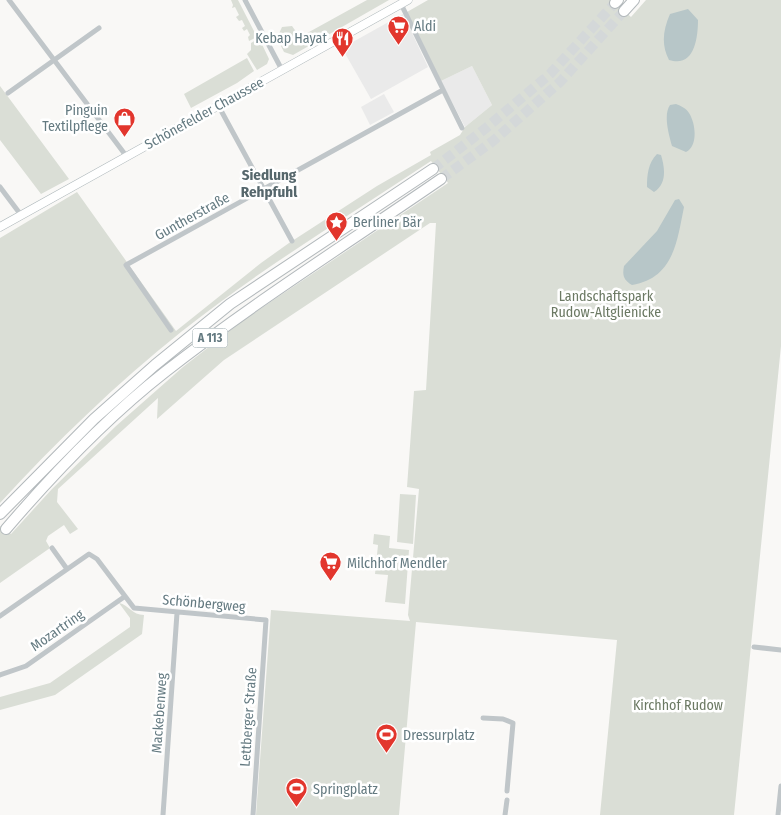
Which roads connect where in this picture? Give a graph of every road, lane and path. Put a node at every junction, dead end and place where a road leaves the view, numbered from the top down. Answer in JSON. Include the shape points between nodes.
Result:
{"nodes":[{"id":1,"x":10,"y":0,"type":"edge"},
{"id":2,"x":245,"y":0,"type":"edge"},
{"id":3,"x":634,"y":0,"type":"edge"},
{"id":4,"x":404,"y":2,"type":"edge"},
{"id":5,"x":624,"y":11,"type":"tunnel mouth"},
{"id":6,"x":99,"y":28,"type":"dead end"},
{"id":7,"x":54,"y":60,"type":"junction"},
{"id":8,"x":282,"y":70,"type":"junction"},
{"id":9,"x":443,"y":90,"type":"junction"},
{"id":10,"x":8,"y":93,"type":"dead end"},
{"id":11,"x":218,"y":105,"type":"junction"},
{"id":12,"x":462,"y":128,"type":"dead end"},
{"id":13,"x":127,"y":157,"type":"junction"},
{"id":14,"x":433,"y":169,"type":"tunnel mouth"},
{"id":15,"x":441,"y":179,"type":"tunnel mouth"},
{"id":16,"x":0,"y":187,"type":"edge"},
{"id":17,"x":263,"y":189,"type":"junction"},
{"id":18,"x":21,"y":215,"type":"junction"},
{"id":19,"x":0,"y":227,"type":"edge"},
{"id":20,"x":292,"y":240,"type":"dead end"},
{"id":21,"x":171,"y":330,"type":"dead end"},
{"id":22,"x":0,"y":514,"type":"edge"},
{"id":23,"x":6,"y":529,"type":"dead end"},
{"id":24,"x":52,"y":548,"type":"dead end"},
{"id":25,"x":67,"y":569,"type":"junction"},
{"id":26,"x":124,"y":597,"type":"junction"},
{"id":27,"x":177,"y":613,"type":"junction"},
{"id":28,"x":0,"y":616,"type":"edge"},
{"id":29,"x":266,"y":620,"type":"joint"},
{"id":30,"x":754,"y":648,"type":"dead end"},
{"id":31,"x":781,"y":650,"type":"edge"},
{"id":32,"x":0,"y":674,"type":"edge"},
{"id":33,"x":483,"y":718,"type":"dead end"},
{"id":34,"x":781,"y":786,"type":"edge"},
{"id":35,"x":508,"y":791,"type":"dead end"},
{"id":36,"x":507,"y":800,"type":"dead end"},
{"id":37,"x":163,"y":815,"type":"edge"},
{"id":38,"x":253,"y":815,"type":"edge"},
{"id":39,"x":505,"y":815,"type":"edge"},
{"id":40,"x":778,"y":815,"type":"edge"}],
"edges":[{"from":1,"to":7,"type":"street"},
{"from":2,"to":8,"type":"street"},
{"from":3,"to":5,"type":"highway"},
{"from":4,"to":8,"type":"main road","name":"Schönefelder Chaussee"},
{"from":4,"to":9,"type":"street"},
{"from":6,"to":7,"type":"street"},
{"from":7,"to":10,"type":"street"},
{"from":7,"to":13,"type":"street"},
{"from":8,"to":11,"type":"main road","name":"Schönefelder Chaussee"},
{"from":9,"to":12,"type":"street"},
{"from":9,"to":17,"type":"street","name":"Guntherstraße"},
{"from":11,"to":13,"type":"main road","name":"Schönefelder Chaussee"},
{"from":11,"to":17,"type":"street"},
{"from":13,"to":18,"type":"main road","name":"Schönefelder Chaussee"},
{"from":14,"to":22,"type":"highway","number":"A 113","via":[[223,310],[94,419]]},
{"from":15,"to":23,"type":"highway","number":"A 113","via":[[241,315],[164,373],[46,483]]},
{"from":16,"to":18,"type":"street"},
{"from":17,"to":20,"type":"street"},
{"from":17,"to":21,"type":"street","name":"Guntherstraße","via":[[126,265]]},
{"from":18,"to":19,"type":"main road","name":"Schönefelder Chaussee"},
{"from":24,"to":25,"type":"street"},
{"from":25,"to":26,"type":"street","via":[[89,554],[93,555]]},
{"from":25,"to":28,"type":"street"},
{"from":26,"to":27,"type":"street","name":"Schönbergweg","via":[[134,608]]},
{"from":26,"to":32,"type":"street","name":"Mozartring","via":[[26,666]]},
{"from":27,"to":29,"type":"street","name":"Schönbergweg"},
{"from":27,"to":37,"type":"street","name":"Mackebenweg"},
{"from":29,"to":38,"type":"street","name":"Lettberger Straße"},
{"from":30,"to":31,"type":"street"},
{"from":33,"to":35,"type":"street","via":[[503,719],[513,724]]},
{"from":34,"to":40,"type":"street"},
{"from":36,"to":39,"type":"street"}]}
